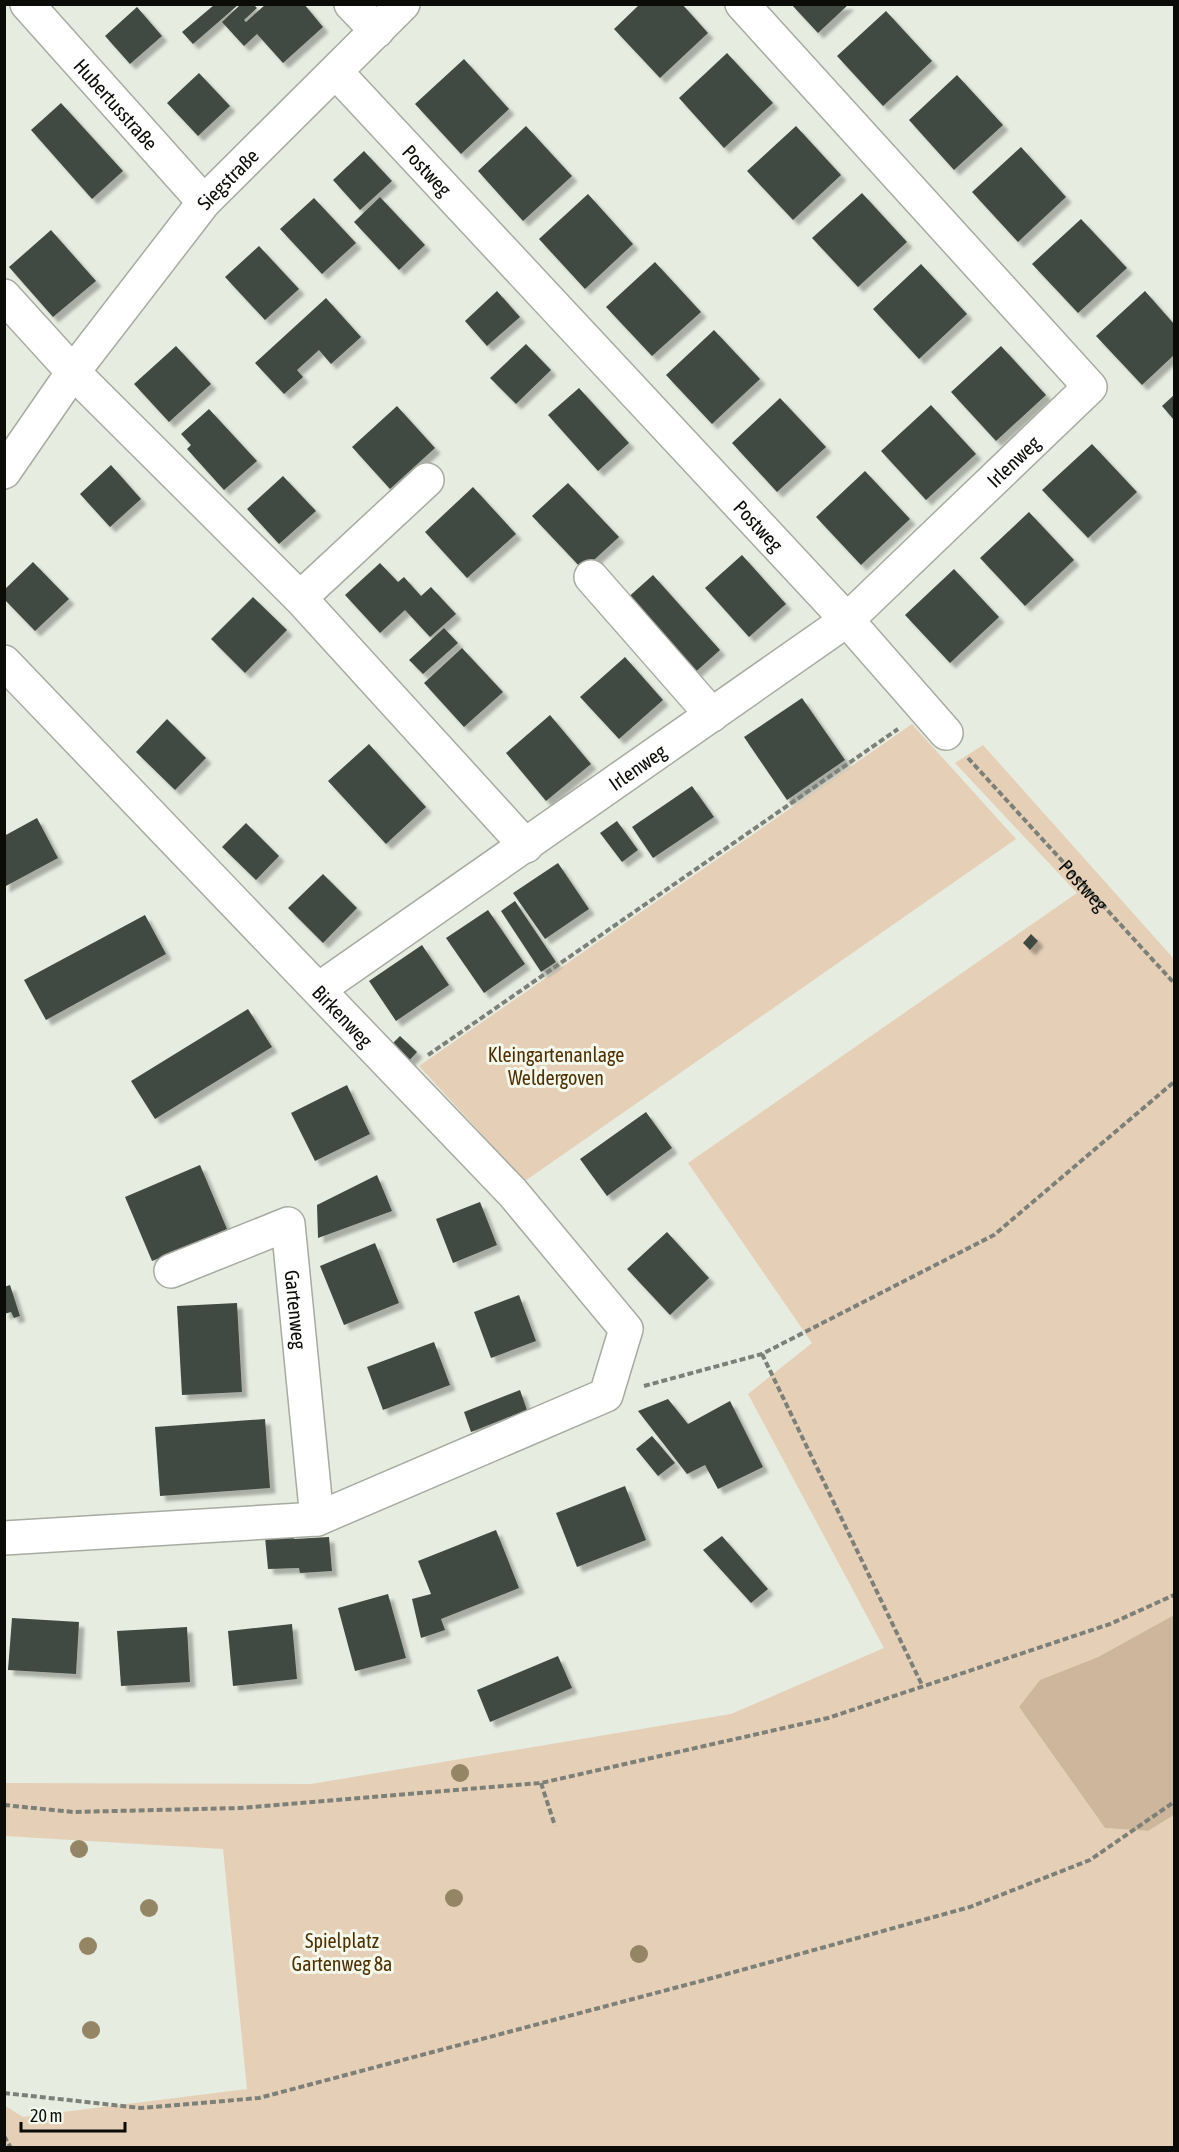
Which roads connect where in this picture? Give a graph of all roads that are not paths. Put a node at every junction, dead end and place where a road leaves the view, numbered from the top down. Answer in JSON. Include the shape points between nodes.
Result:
{"nodes":[{"id":1,"x":27,"y":4,"type":"edge"},
{"id":2,"x":351,"y":4,"type":"edge"},
{"id":3,"x":403,"y":4,"type":"edge"},
{"id":4,"x":742,"y":4,"type":"edge"},
{"id":5,"x":377,"y":31,"type":"junction"},
{"id":6,"x":336,"y":72,"type":"junction"},
{"id":7,"x":204,"y":202,"type":"junction"},
{"id":8,"x":4,"y":296,"type":"edge"},
{"id":9,"x":73,"y":372,"type":"junction"},
{"id":10,"x":4,"y":472,"type":"edge"},
{"id":11,"x":427,"y":480,"type":"dead end"},
{"id":12,"x":591,"y":577,"type":"dead end"},
{"id":13,"x":300,"y":598,"type":"junction"},
{"id":14,"x":847,"y":620,"type":"junction"},
{"id":15,"x":4,"y":662,"type":"edge"},
{"id":16,"x":712,"y":715,"type":"junction"},
{"id":17,"x":936,"y":721,"type":"road end"},
{"id":18,"x":526,"y":846,"type":"junction"},
{"id":19,"x":319,"y":989,"type":"junction"},
{"id":20,"x":171,"y":1271,"type":"dead end"},
{"id":21,"x":317,"y":1519,"type":"junction"},
{"id":22,"x":4,"y":1538,"type":"edge"}],
"edges":[{"from":1,"to":7,"type":"street","name":"Hubertusstraße"},
{"from":2,"to":5,"type":"street"},
{"from":3,"to":5,"type":"street","name":"Siegstraße"},
{"from":4,"to":14,"type":"street","name":"Irlenweg","via":[[1090,387]]},
{"from":5,"to":6,"type":"street","name":"Siegstraße"},
{"from":6,"to":7,"type":"street","name":"Siegstraße"},
{"from":6,"to":14,"type":"street","name":"Postweg"},
{"from":7,"to":9,"type":"street","name":"Siegstraße"},
{"from":8,"to":9,"type":"street"},
{"from":9,"to":10,"type":"street","name":"Siegstraße"},
{"from":9,"to":13,"type":"street"},
{"from":11,"to":13,"type":"street"},
{"from":12,"to":16,"type":"street"},
{"from":13,"to":18,"type":"street"},
{"from":14,"to":16,"type":"street","name":"Irlenweg"},
{"from":14,"to":17,"type":"street","name":"Postweg"},
{"from":15,"to":19,"type":"street","name":"Birkenweg"},
{"from":16,"to":18,"type":"street","name":"Irlenweg"},
{"from":18,"to":19,"type":"street","name":"Irlenweg"},
{"from":19,"to":21,"type":"street","name":"Birkenweg","via":[[513,1193],[626,1329],[606,1395]]},
{"from":20,"to":21,"type":"street","name":"Gartenweg","via":[[288,1224]]},
{"from":21,"to":22,"type":"street"}]}
